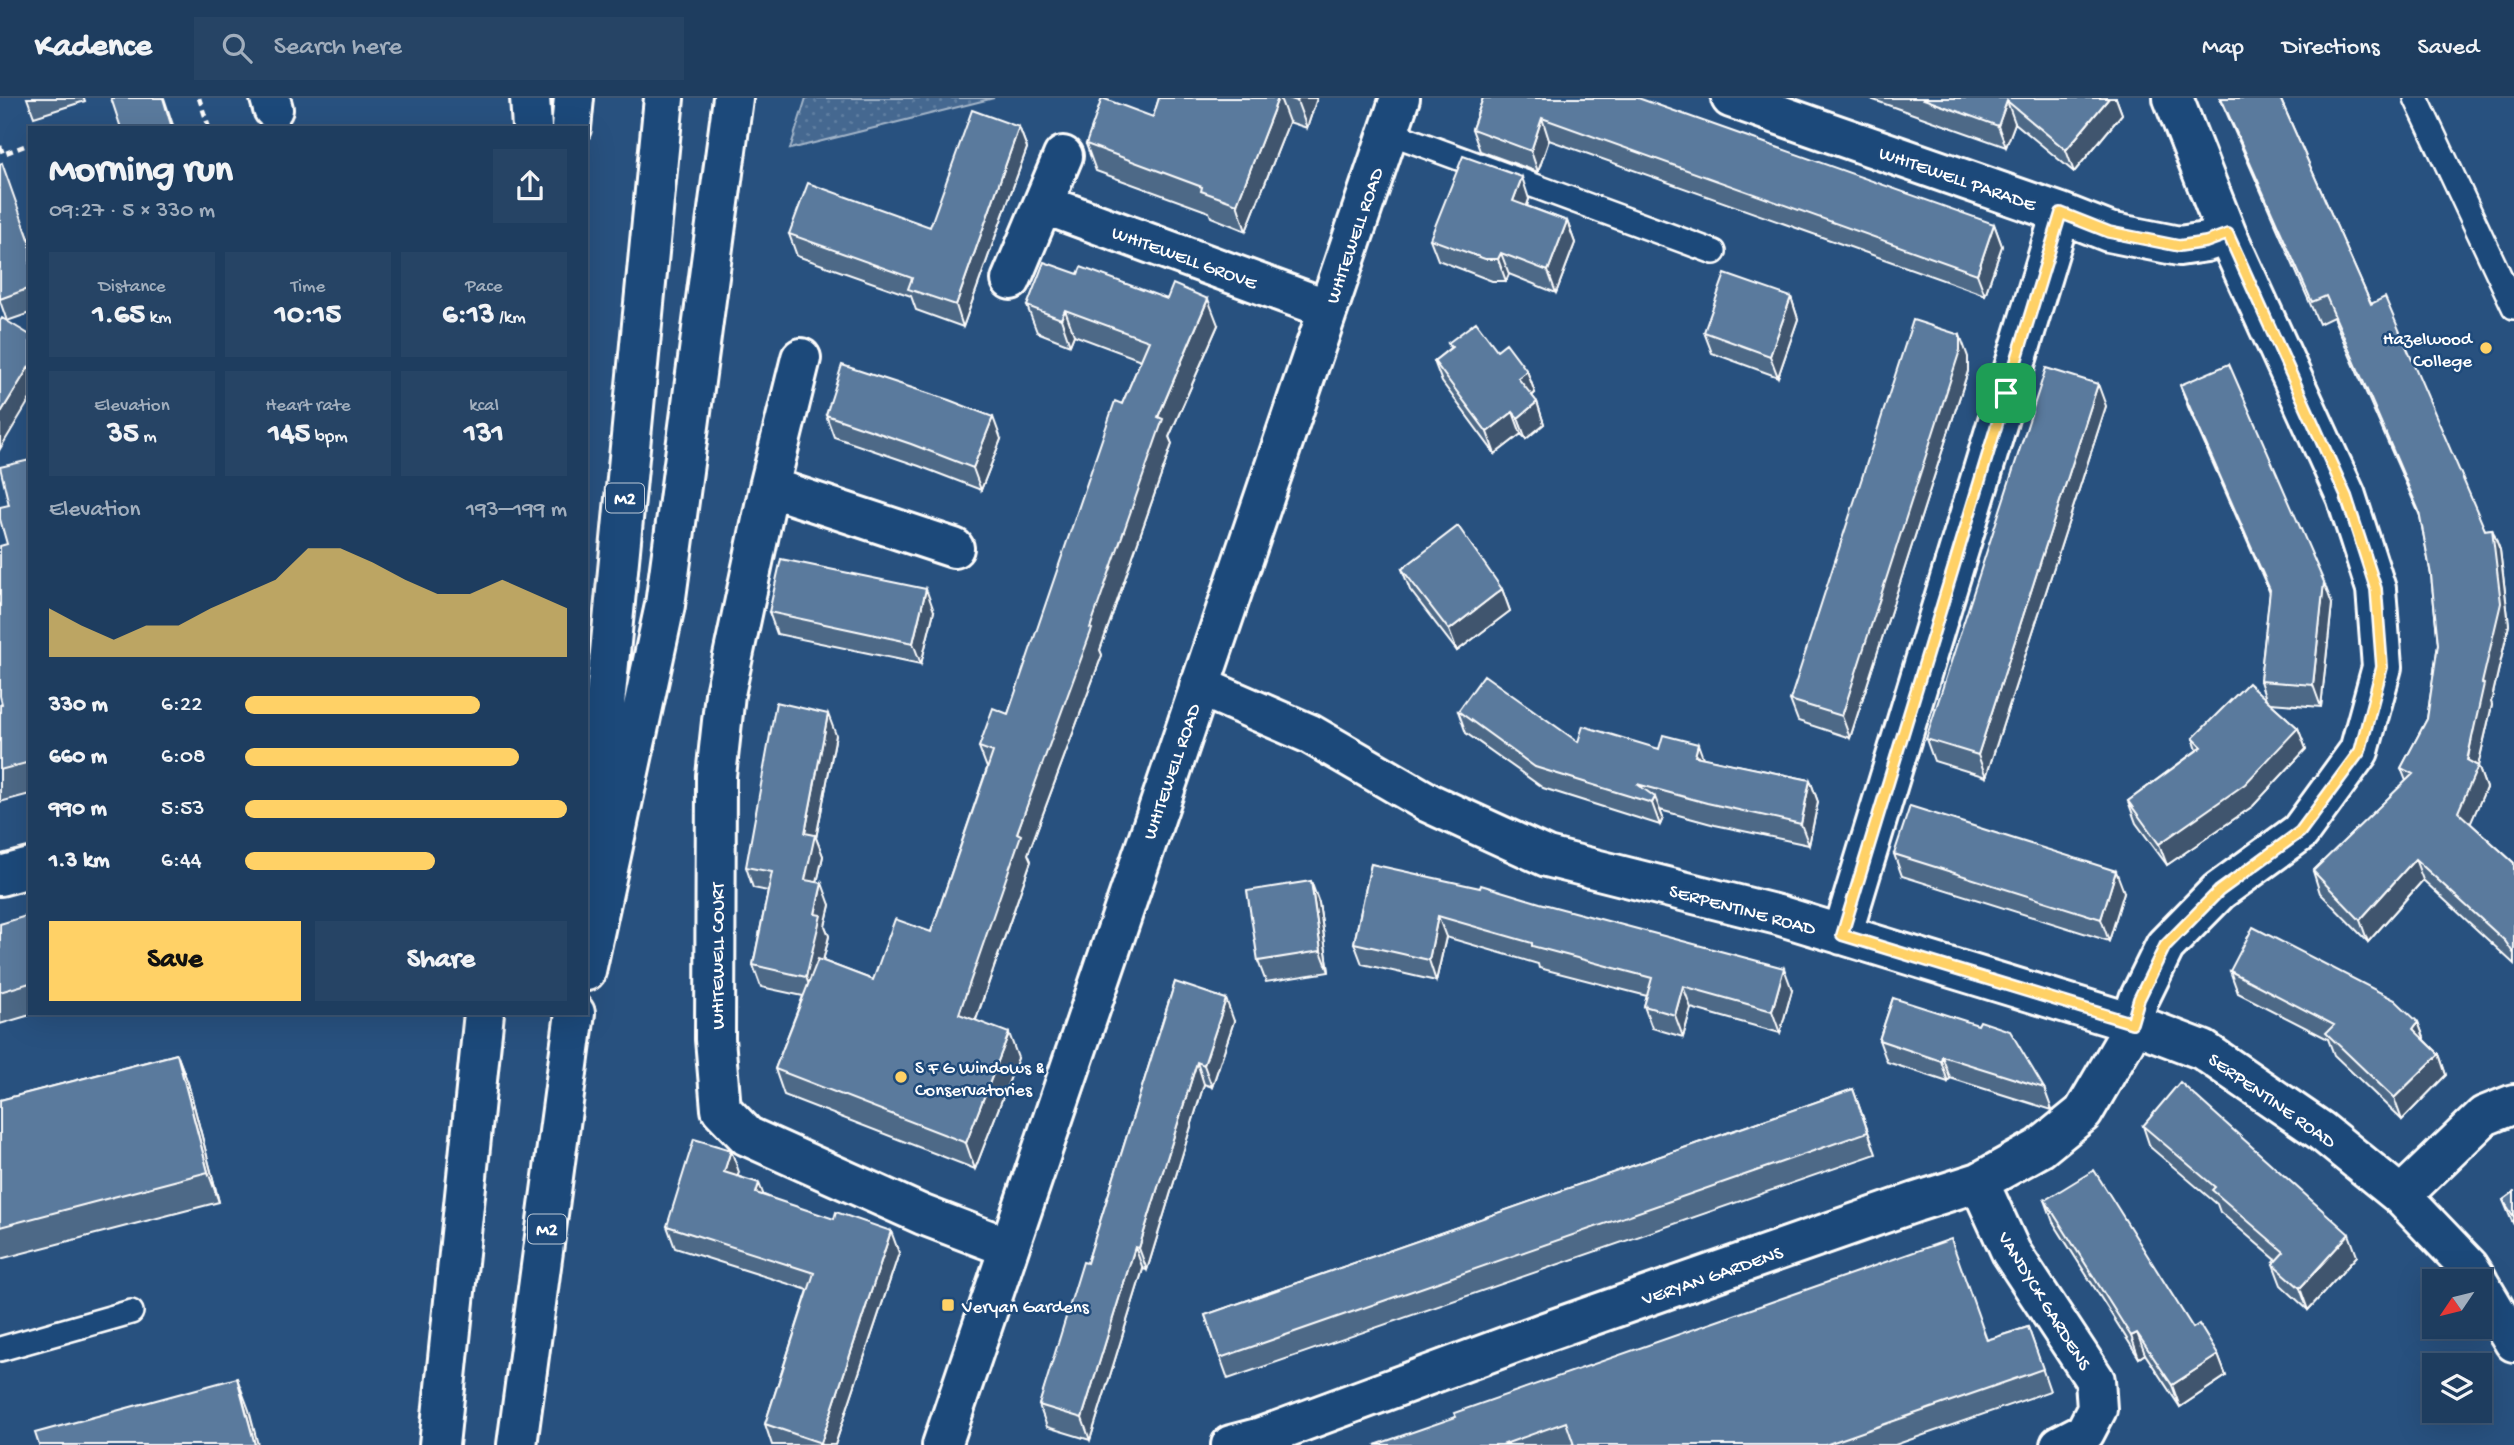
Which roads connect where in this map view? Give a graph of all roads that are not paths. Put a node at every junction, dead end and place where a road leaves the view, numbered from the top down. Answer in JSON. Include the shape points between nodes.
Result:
{"nodes":[{"id":1,"x":530,"y":98,"type":"edge"},
{"id":2,"x":574,"y":98,"type":"edge"},
{"id":3,"x":664,"y":98,"type":"edge"},
{"id":4,"x":733,"y":98,"type":"edge"},
{"id":5,"x":1731,"y":98,"type":"edge"},
{"id":6,"x":2173,"y":98,"type":"edge"},
{"id":7,"x":2416,"y":98,"type":"edge"},
{"id":8,"x":1394,"y":115,"type":"edge"},
{"id":9,"x":532,"y":126,"type":"edge"},
{"id":10,"x":571,"y":126,"type":"edge"},
{"id":11,"x":1063,"y":156,"type":"dead end"},
{"id":12,"x":1043,"y":204,"type":"junction"},
{"id":13,"x":2061,"y":213,"type":"junction"},
{"id":14,"x":2228,"y":234,"type":"junction"},
{"id":15,"x":1714,"y":252,"type":"dead end"},
{"id":16,"x":1011,"y":280,"type":"dead end"},
{"id":17,"x":2514,"y":307,"type":"edge"},
{"id":18,"x":1328,"y":309,"type":"junction"},
{"id":19,"x":801,"y":358,"type":"dead end"},
{"id":20,"x":769,"y":487,"type":"junction"},
{"id":21,"x":954,"y":548,"type":"dead end"},
{"id":22,"x":1199,"y":686,"type":"junction"},
{"id":23,"x":28,"y":869,"type":"edge"},
{"id":24,"x":0,"y":876,"type":"edge"},
{"id":25,"x":588,"y":878,"type":"edge"},
{"id":26,"x":1842,"y":935,"type":"junction"},
{"id":27,"x":588,"y":962,"type":"edge"},
{"id":28,"x":484,"y":1015,"type":"edge"},
{"id":29,"x":575,"y":1019,"type":"edge"},
{"id":30,"x":2132,"y":1023,"type":"junction"},
{"id":31,"x":2514,"y":1104,"type":"edge"},
{"id":32,"x":1979,"y":1182,"type":"junction"},
{"id":33,"x":2400,"y":1196,"type":"junction"},
{"id":34,"x":1007,"y":1247,"type":"junction"},
{"id":35,"x":2470,"y":1269,"type":"edge"},
{"id":36,"x":2492,"y":1305,"type":"edge"},
{"id":37,"x":131,"y":1312,"type":"dead end"},
{"id":38,"x":2514,"y":1342,"type":"edge"},
{"id":39,"x":0,"y":1349,"type":"edge"},
{"id":40,"x":950,"y":1443,"type":"edge"},
{"id":41,"x":439,"y":1445,"type":"edge"},
{"id":42,"x":517,"y":1445,"type":"edge"},
{"id":43,"x":1231,"y":1445,"type":"edge"},
{"id":44,"x":2060,"y":1445,"type":"edge"}],
"edges":[{"from":1,"to":9,"type":"main road"},
{"from":2,"to":10,"type":"main road"},
{"from":3,"to":25,"type":"main road","number":"M2"},
{"from":4,"to":27,"type":"main road","via":[[665,606]]},
{"from":5,"to":13,"type":"main road","name":"WHITEWELL PARADE"},
{"from":6,"to":14,"type":"main road","name":"VERYAN GARDENS"},
{"from":7,"to":17,"type":"lane"},
{"from":8,"to":15,"type":"lane"},
{"from":8,"to":18,"type":"main road","name":"WHITEWELL ROAD"},
{"from":11,"to":12,"type":"main road"},
{"from":12,"to":16,"type":"main road"},
{"from":12,"to":18,"type":"main road","name":"WHITEWELL GROVE"},
{"from":13,"to":14,"type":"main road","name":"WHITEWELL PARADE","via":[[2109,232],[2179,246]]},
{"from":13,"to":26,"type":"main road"},
{"from":14,"to":30,"type":"main road","name":"VERYAN GARDENS","via":[[2346,496],[2376,589],[2382,667],[2360,751],[2300,832],[2219,891],[2165,946]]},
{"from":18,"to":22,"type":"main road","name":"WHITEWELL ROAD"},
{"from":19,"to":20,"type":"main road","name":"WHITEWELL COURT"},
{"from":20,"to":21,"type":"main road"},
{"from":20,"to":34,"type":"main road","name":"WHITEWELL COURT","via":[[725,694],[716,776],[715,1039],[721,1110],[747,1136],[923,1215]]},
{"from":22,"to":26,"type":"main road","name":"SERPENTINE ROAD","via":[[1310,734],[1429,803],[1547,857]]},
{"from":22,"to":34,"type":"main road","name":"WHITEWELL ROAD"},
{"from":23,"to":24,"type":"main road"},
{"from":26,"to":30,"type":"main road","name":"SERPENTINE ROAD"},
{"from":28,"to":41,"type":"main road"},
{"from":29,"to":42,"type":"main road","number":"M2"},
{"from":30,"to":32,"type":"main road","name":"VERYAN GARDENS","via":[[2083,1113],[2040,1149]]},
{"from":30,"to":33,"type":"main road","name":"SERPENTINE ROAD","via":[[2203,1050],[2321,1130]]},
{"from":31,"to":33,"type":"main road","via":[[2484,1116]]},
{"from":32,"to":43,"type":"main road","name":"VERYAN GARDENS"},
{"from":32,"to":44,"type":"main road","name":"VANDYCK GARDENS","via":[[2011,1252],[2095,1380],[2097,1409],[2091,1421],[2085,1432]]},
{"from":33,"to":35,"type":"main road","name":"SERPENTINE ROAD"},
{"from":34,"to":40,"type":"main road","name":"WHITEWELL ROAD"},
{"from":36,"to":38,"type":"main road","name":"SERPENTINE ROAD"},
{"from":37,"to":39,"type":"lane"}]}
